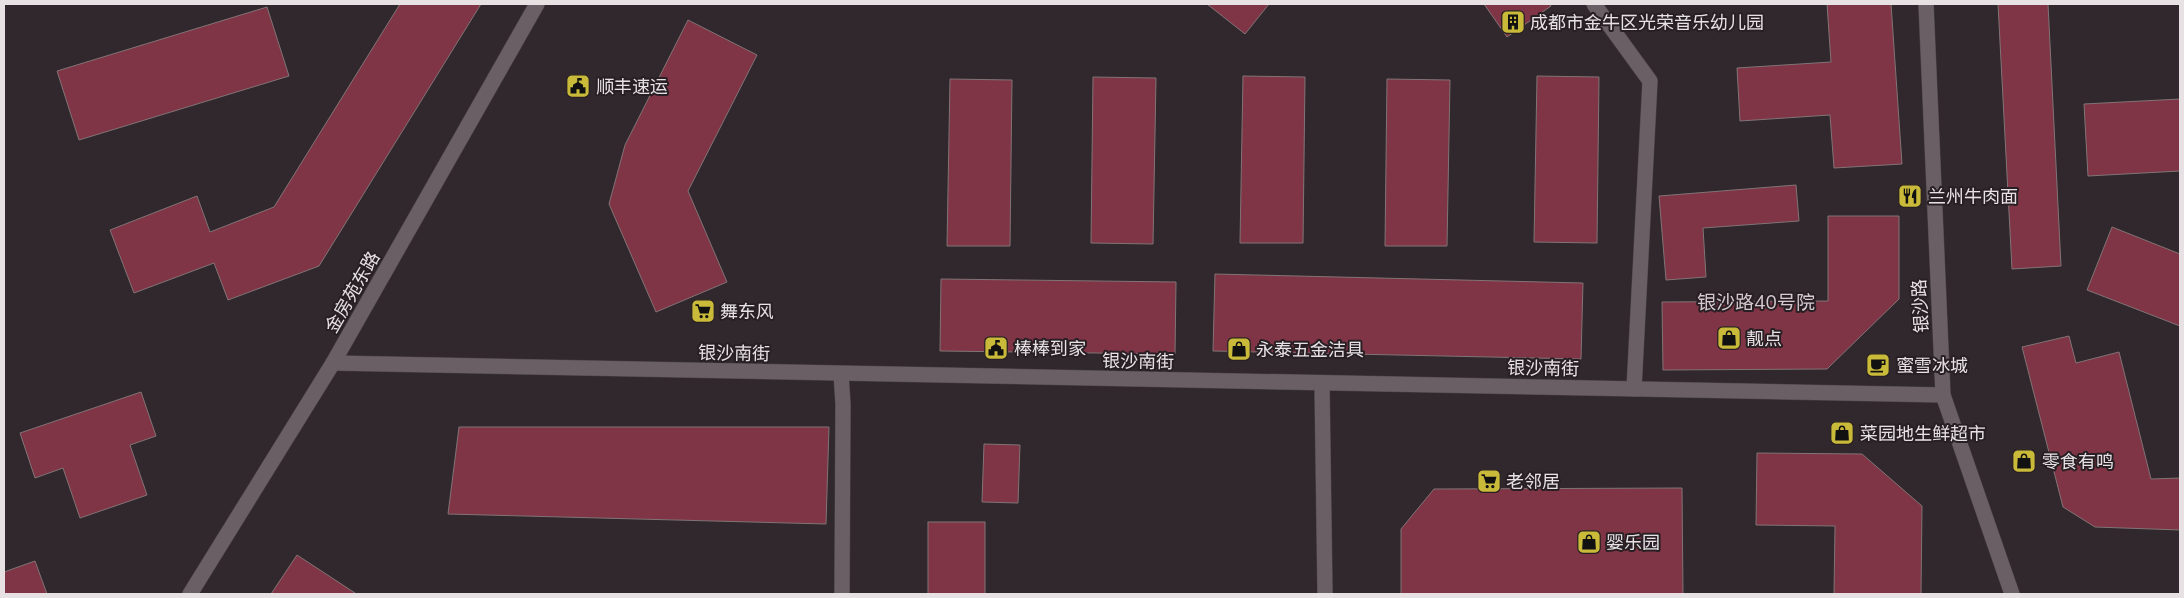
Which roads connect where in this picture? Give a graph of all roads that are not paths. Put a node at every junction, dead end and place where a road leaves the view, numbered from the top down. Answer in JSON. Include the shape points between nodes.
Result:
{"nodes":[{"id":1,"x":537,"y":4,"type":"edge"},
{"id":2,"x":1594,"y":4,"type":"edge"},
{"id":3,"x":1926,"y":4,"type":"edge"},
{"id":4,"x":333,"y":363,"type":"junction"},
{"id":5,"x":841,"y":374,"type":"junction"},
{"id":6,"x":1322,"y":383,"type":"junction"},
{"id":7,"x":1634,"y":389,"type":"junction"},
{"id":8,"x":1943,"y":395,"type":"junction"},
{"id":9,"x":190,"y":594,"type":"edge"},
{"id":10,"x":842,"y":594,"type":"edge"},
{"id":11,"x":1325,"y":594,"type":"edge"},
{"id":12,"x":2012,"y":594,"type":"edge"}],
"edges":[{"from":1,"to":4,"type":"street","name":"金房苑东路"},
{"from":2,"to":7,"type":"street","via":[[1650,81]]},
{"from":3,"to":8,"type":"street","name":"银沙路"},
{"from":4,"to":5,"type":"street","name":"银沙南街"},
{"from":4,"to":9,"type":"street","name":"金房苑东路"},
{"from":5,"to":6,"type":"street","name":"银沙南街"},
{"from":5,"to":10,"type":"street"},
{"from":6,"to":7,"type":"street","name":"银沙南街"},
{"from":6,"to":11,"type":"street"},
{"from":7,"to":8,"type":"street","name":"银沙南街"},
{"from":8,"to":12,"type":"street","name":"银沙路"}]}
